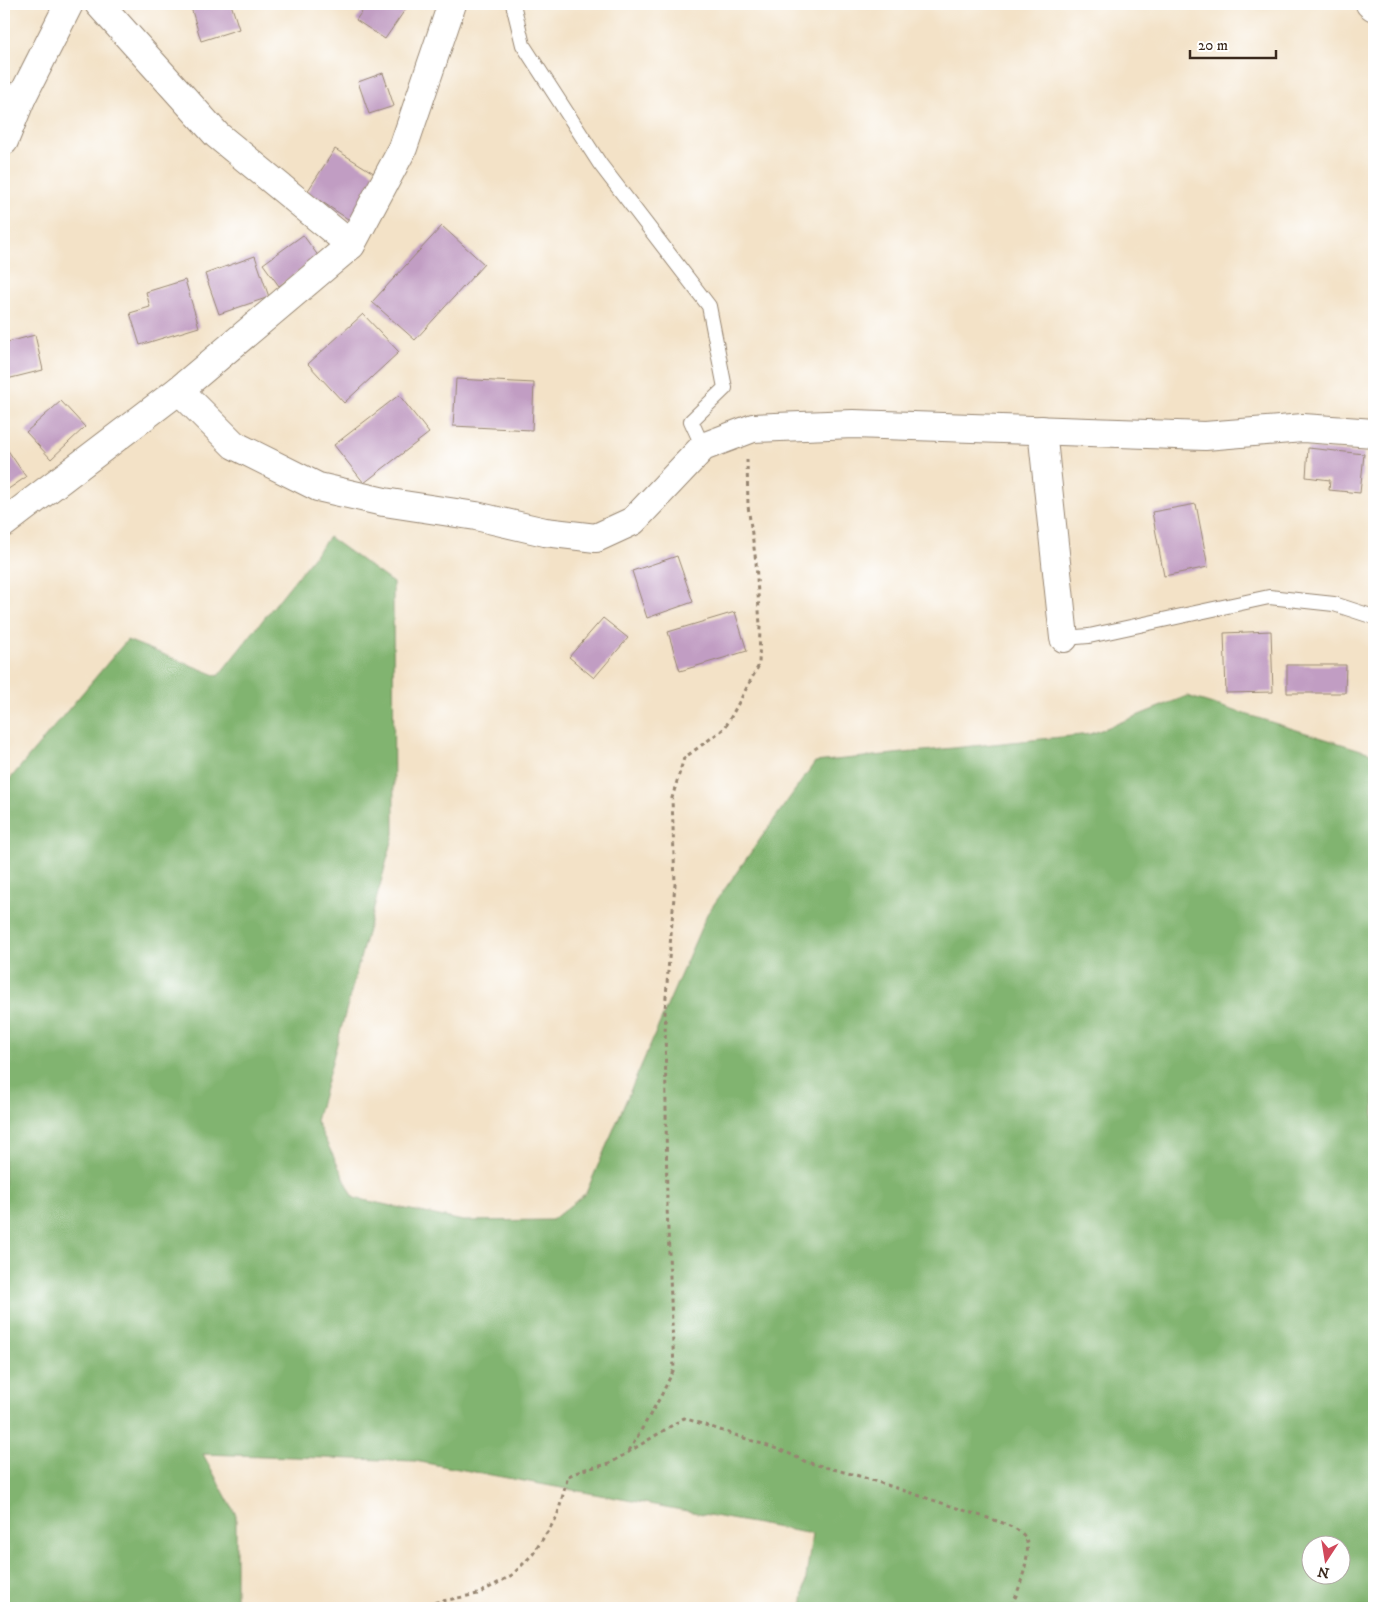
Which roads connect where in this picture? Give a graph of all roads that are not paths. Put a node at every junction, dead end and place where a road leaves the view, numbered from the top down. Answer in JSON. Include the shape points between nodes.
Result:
{"nodes":[{"id":1,"x":70,"y":4,"type":"edge"},
{"id":2,"x":99,"y":4,"type":"edge"},
{"id":3,"x":452,"y":4,"type":"edge"},
{"id":4,"x":513,"y":4,"type":"edge"},
{"id":5,"x":1370,"y":4,"type":"edge"},
{"id":6,"x":1374,"y":7,"type":"edge"},
{"id":7,"x":12,"y":98,"type":"edge"},
{"id":8,"x":4,"y":141,"type":"edge"},
{"id":9,"x":351,"y":245,"type":"junction"},
{"id":10,"x":179,"y":390,"type":"junction"},
{"id":11,"x":1042,"y":430,"type":"junction"},
{"id":12,"x":1374,"y":432,"type":"edge"},
{"id":13,"x":703,"y":447,"type":"junction"},
{"id":14,"x":4,"y":523,"type":"edge"},
{"id":15,"x":1374,"y":617,"type":"edge"},
{"id":16,"x":1064,"y":638,"type":"joint"}],
"edges":[{"from":1,"to":7,"type":"street"},
{"from":2,"to":9,"type":"street","via":[[217,135]]},
{"from":3,"to":9,"type":"street","via":[[403,148]]},
{"from":4,"to":13,"type":"lane","via":[[523,45],[600,164],[709,306],[726,388],[691,421]]},
{"from":5,"to":6,"type":"street"},
{"from":7,"to":8,"type":"street"},
{"from":9,"to":10,"type":"street"},
{"from":10,"to":13,"type":"street","via":[[234,445],[318,487],[545,532],[596,538],[633,521]]},
{"from":10,"to":14,"type":"street"},
{"from":11,"to":12,"type":"street","via":[[1205,436],[1304,428]]},
{"from":11,"to":13,"type":"street","via":[[853,424],[753,428]]},
{"from":11,"to":16,"type":"street"},
{"from":15,"to":16,"type":"lane","via":[[1334,604],[1269,597],[1090,636]]}]}
